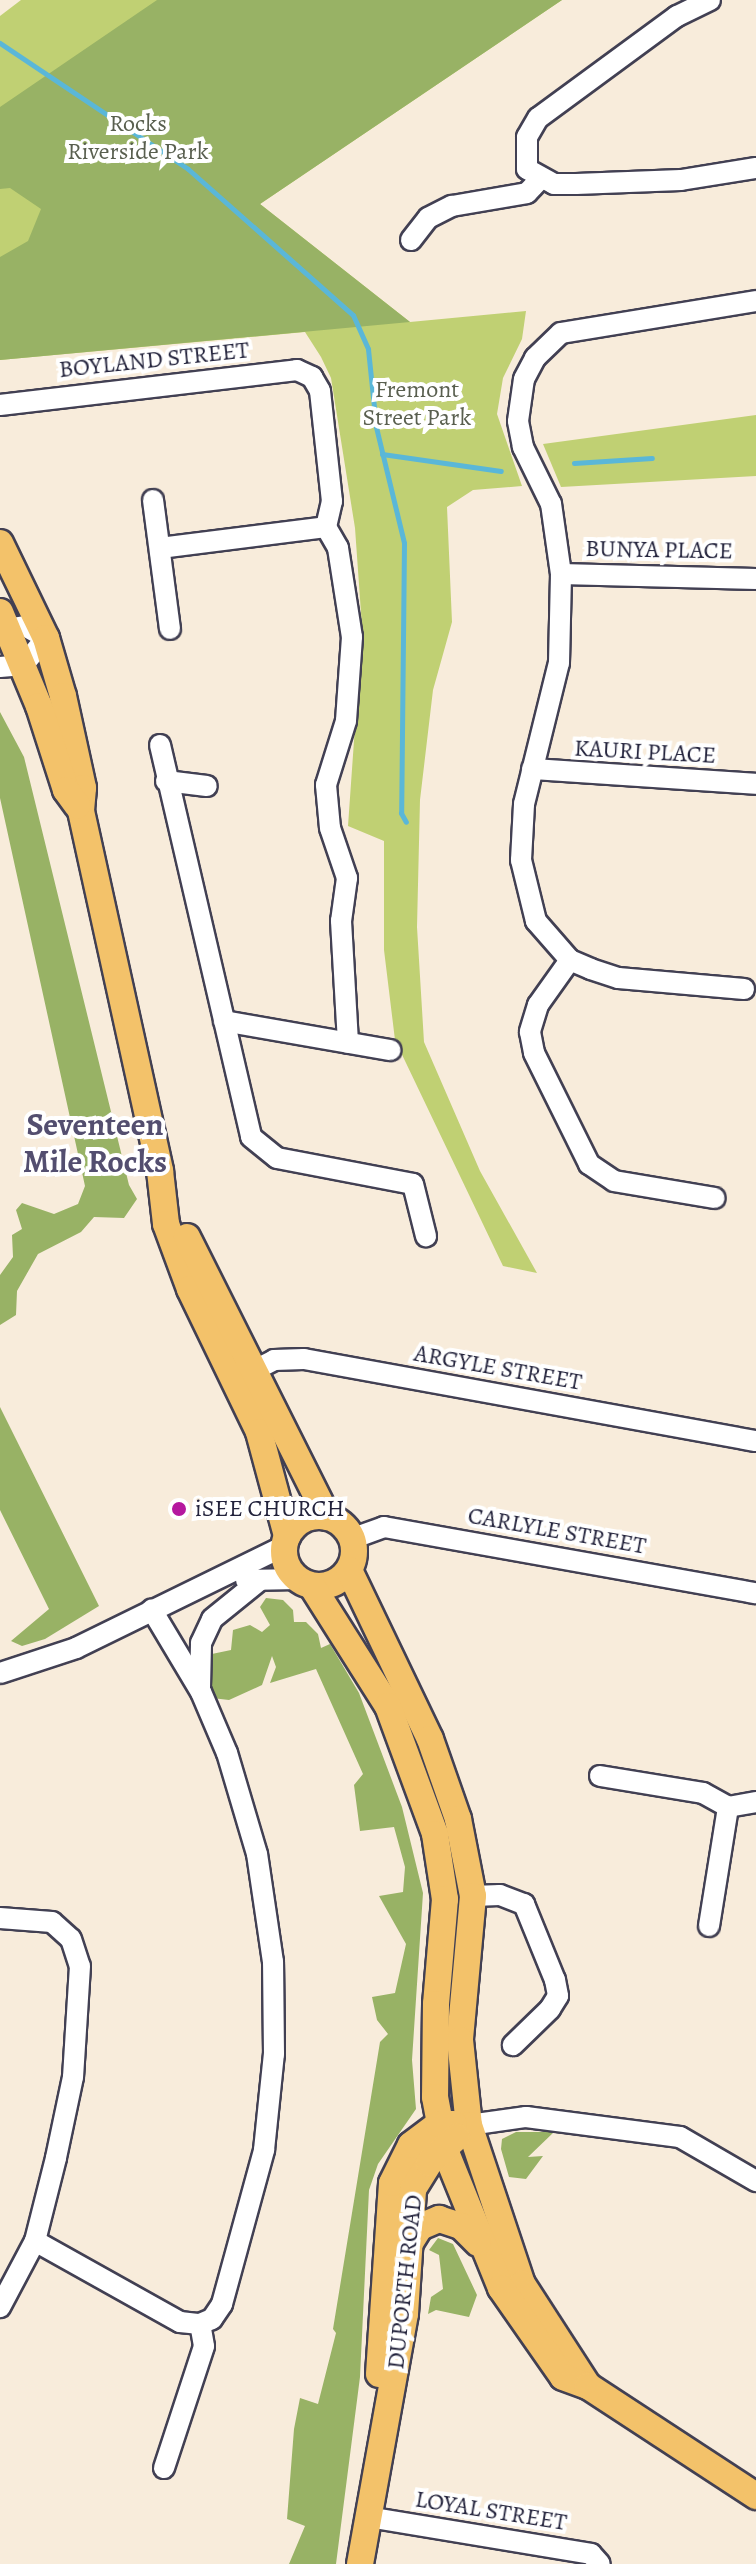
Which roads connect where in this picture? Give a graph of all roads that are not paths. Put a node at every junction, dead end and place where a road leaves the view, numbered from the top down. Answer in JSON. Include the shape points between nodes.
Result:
{"nodes":[{"id":1,"x":710,"y":0,"type":"edge"},
{"id":2,"x":756,"y":168,"type":"edge"},
{"id":3,"x":540,"y":179,"type":"junction"},
{"id":4,"x":411,"y":240,"type":"dead end"},
{"id":5,"x":756,"y":301,"type":"edge"},
{"id":6,"x":0,"y":405,"type":"edge"},
{"id":7,"x":153,"y":500,"type":"dead end"},
{"id":8,"x":326,"y":527,"type":"junction"},
{"id":9,"x":0,"y":543,"type":"edge"},
{"id":10,"x":160,"y":548,"type":"junction"},
{"id":11,"x":561,"y":574,"type":"junction"},
{"id":12,"x":756,"y":579,"type":"edge"},
{"id":13,"x":2,"y":623,"type":"edge"},
{"id":14,"x":170,"y":629,"type":"dead end"},
{"id":15,"x":46,"y":638,"type":"junction"},
{"id":16,"x":12,"y":666,"type":"edge"},
{"id":17,"x":160,"y":745,"type":"dead end"},
{"id":18,"x":532,"y":769,"type":"junction"},
{"id":19,"x":166,"y":781,"type":"junction"},
{"id":20,"x":756,"y":784,"type":"edge"},
{"id":21,"x":207,"y":786,"type":"dead end"},
{"id":22,"x":81,"y":811,"type":"junction"},
{"id":23,"x":570,"y":960,"type":"junction"},
{"id":24,"x":744,"y":989,"type":"dead end"},
{"id":25,"x":224,"y":1021,"type":"junction"},
{"id":26,"x":348,"y":1043,"type":"junction"},
{"id":27,"x":390,"y":1050,"type":"dead end"},
{"id":28,"x":715,"y":1198,"type":"dead end"},
{"id":29,"x":426,"y":1236,"type":"dead end"},
{"id":30,"x":244,"y":1376,"type":"junction"},
{"id":31,"x":756,"y":1441,"type":"edge"},
{"id":32,"x":327,"y":1517,"type":"junction"},
{"id":33,"x":351,"y":1539,"type":"junction"},
{"id":34,"x":286,"y":1541,"type":"junction"},
{"id":35,"x":349,"y":1570,"type":"junction"},
{"id":36,"x":222,"y":1579,"type":"junction"},
{"id":37,"x":259,"y":1581,"type":"junction"},
{"id":38,"x":305,"y":1582,"type":"junction"},
{"id":39,"x":756,"y":1593,"type":"edge"},
{"id":40,"x":152,"y":1610,"type":"junction"},
{"id":41,"x":0,"y":1673,"type":"edge"},
{"id":42,"x":201,"y":1692,"type":"junction"},
{"id":43,"x":600,"y":1776,"type":"dead end"},
{"id":44,"x":756,"y":1802,"type":"edge"},
{"id":45,"x":728,"y":1807,"type":"junction"},
{"id":46,"x":473,"y":1896,"type":"junction"},
{"id":47,"x":0,"y":1918,"type":"edge"},
{"id":48,"x":709,"y":1926,"type":"dead end"},
{"id":49,"x":513,"y":2045,"type":"dead end"},
{"id":50,"x":469,"y":2125,"type":"junction"},
{"id":51,"x":442,"y":2137,"type":"junction"},
{"id":52,"x":756,"y":2181,"type":"edge"},
{"id":53,"x":35,"y":2241,"type":"junction"},
{"id":54,"x":481,"y":2245,"type":"junction"},
{"id":55,"x":408,"y":2246,"type":"junction"},
{"id":56,"x":0,"y":2307,"type":"edge"},
{"id":57,"x":200,"y":2324,"type":"junction"},
{"id":58,"x":588,"y":2386,"type":"junction"},
{"id":59,"x":377,"y":2450,"type":"junction"},
{"id":60,"x":164,"y":2468,"type":"dead end"},
{"id":61,"x":756,"y":2496,"type":"edge"},
{"id":62,"x":368,"y":2517,"type":"junction"},
{"id":63,"x":360,"y":2564,"type":"edge"},
{"id":64,"x":600,"y":2564,"type":"edge"}],
"edges":[{"from":1,"to":3,"type":"street","via":[[677,16],[538,118],[523,153],[527,169]]},
{"from":2,"to":3,"type":"street","via":[[681,180],[554,184]]},
{"from":3,"to":4,"type":"street","via":[[527,193],[452,206],[428,218]]},
{"from":5,"to":11,"type":"street","via":[[561,333],[535,358],[524,379],[518,421],[523,447],[551,504]]},
{"from":6,"to":8,"type":"street","name":"BOYLAND STREET","via":[[297,370],[312,377],[320,391],[332,501]]},
{"from":7,"to":10,"type":"street"},
{"from":8,"to":10,"type":"street"},
{"from":8,"to":26,"type":"street","via":[[338,548],[352,637],[346,721],[326,785],[330,828],[347,878],[341,921]]},
{"from":9,"to":15,"type":"main road"},
{"from":10,"to":14,"type":"street"},
{"from":11,"to":12,"type":"street","name":"BUNYA PLACE"},
{"from":11,"to":18,"type":"street","via":[[559,663]]},
{"from":13,"to":15,"type":"street","via":[[25,626]]},
{"from":13,"to":16,"type":"main road"},
{"from":15,"to":16,"type":"street"},
{"from":15,"to":22,"type":"main road","via":[[83,788]]},
{"from":16,"to":22,"type":"main road","via":[[66,790]]},
{"from":17,"to":19,"type":"street"},
{"from":18,"to":20,"type":"street","name":"KAURI PLACE"},
{"from":18,"to":23,"type":"street","via":[[524,804],[525,894],[536,921]]},
{"from":19,"to":21,"type":"street"},
{"from":19,"to":25,"type":"street"},
{"from":22,"to":30,"type":"main road","via":[[160,1171]]},
{"from":23,"to":24,"type":"street","via":[[618,978]]},
{"from":23,"to":28,"type":"street","via":[[538,1005],[530,1032],[534,1053],[589,1164],[614,1181]]},
{"from":25,"to":26,"type":"street"},
{"from":25,"to":29,"type":"street","via":[[251,1137],[264,1151],[413,1184]]},
{"from":26,"to":27,"type":"street"},
{"from":30,"to":31,"type":"street","name":"ARGYLE STREET","via":[[274,1360],[304,1359]]},
{"from":30,"to":32,"type":"main road"},
{"from":30,"to":34,"type":"main road"},
{"from":32,"to":33,"type":"main road"},
{"from":32,"to":34,"type":"main road","via":[[304,1520]]},
{"from":33,"to":35,"type":"main road"},
{"from":33,"to":39,"type":"street","name":"CARLYLE STREET","via":[[384,1527]]},
{"from":34,"to":36,"type":"street"},
{"from":34,"to":38,"type":"main road","via":[[286,1565]]},
{"from":35,"to":38,"type":"main road","via":[[333,1583]]},
{"from":35,"to":46,"type":"main road","via":[[439,1760],[458,1819]]},
{"from":36,"to":37,"type":"street"},
{"from":36,"to":40,"type":"street"},
{"from":37,"to":38,"type":"street"},
{"from":37,"to":42,"type":"street","via":[[212,1619],[201,1643]]},
{"from":38,"to":51,"type":"main road","via":[[388,1706],[439,1853],[445,1899],[433,2050]]},
{"from":40,"to":41,"type":"street","via":[[76,1648]]},
{"from":40,"to":42,"type":"street"},
{"from":42,"to":57,"type":"street","via":[[227,1753],[257,1854],[273,1962],[274,2054],[264,2150],[239,2256],[222,2304],[212,2319]]},
{"from":43,"to":45,"type":"street","via":[[703,1793]]},
{"from":44,"to":45,"type":"street"},
{"from":45,"to":48,"type":"street"},
{"from":46,"to":49,"type":"street","via":[[500,1895],[524,1904],[555,1980],[558,1996],[550,2009]]},
{"from":46,"to":50,"type":"main road","via":[[460,2040]]},
{"from":47,"to":53,"type":"street","via":[[52,1922],[71,1939],[80,1966],[73,2077]]},
{"from":50,"to":51,"type":"main road"},
{"from":50,"to":52,"type":"street","via":[[526,2117],[680,2137]]},
{"from":50,"to":58,"type":"main road","via":[[522,2284]]},
{"from":51,"to":54,"type":"main road"},
{"from":51,"to":55,"type":"main road","name":"DUPORTH ROAD","via":[[413,2189]]},
{"from":51,"to":59,"type":"main road","name":"DUPORTH ROAD","via":[[411,2145],[392,2183],[374,2417]]},
{"from":53,"to":56,"type":"street"},
{"from":53,"to":57,"type":"street","via":[[180,2322]]},
{"from":54,"to":55,"type":"main road","via":[[461,2226],[439,2219],[420,2227]]},
{"from":54,"to":58,"type":"main road","via":[[539,2348],[563,2377]]},
{"from":55,"to":59,"type":"main road","name":"DUPORTH ROAD","via":[[405,2314],[388,2422]]},
{"from":57,"to":60,"type":"street","via":[[204,2346]]},
{"from":58,"to":61,"type":"main road"},
{"from":59,"to":62,"type":"main road","name":"DUPORTH ROAD"},
{"from":62,"to":63,"type":"main road","name":"DUPORTH ROAD"},
{"from":62,"to":64,"type":"street","name":"LOYAL STREET","via":[[591,2554]]}]}
